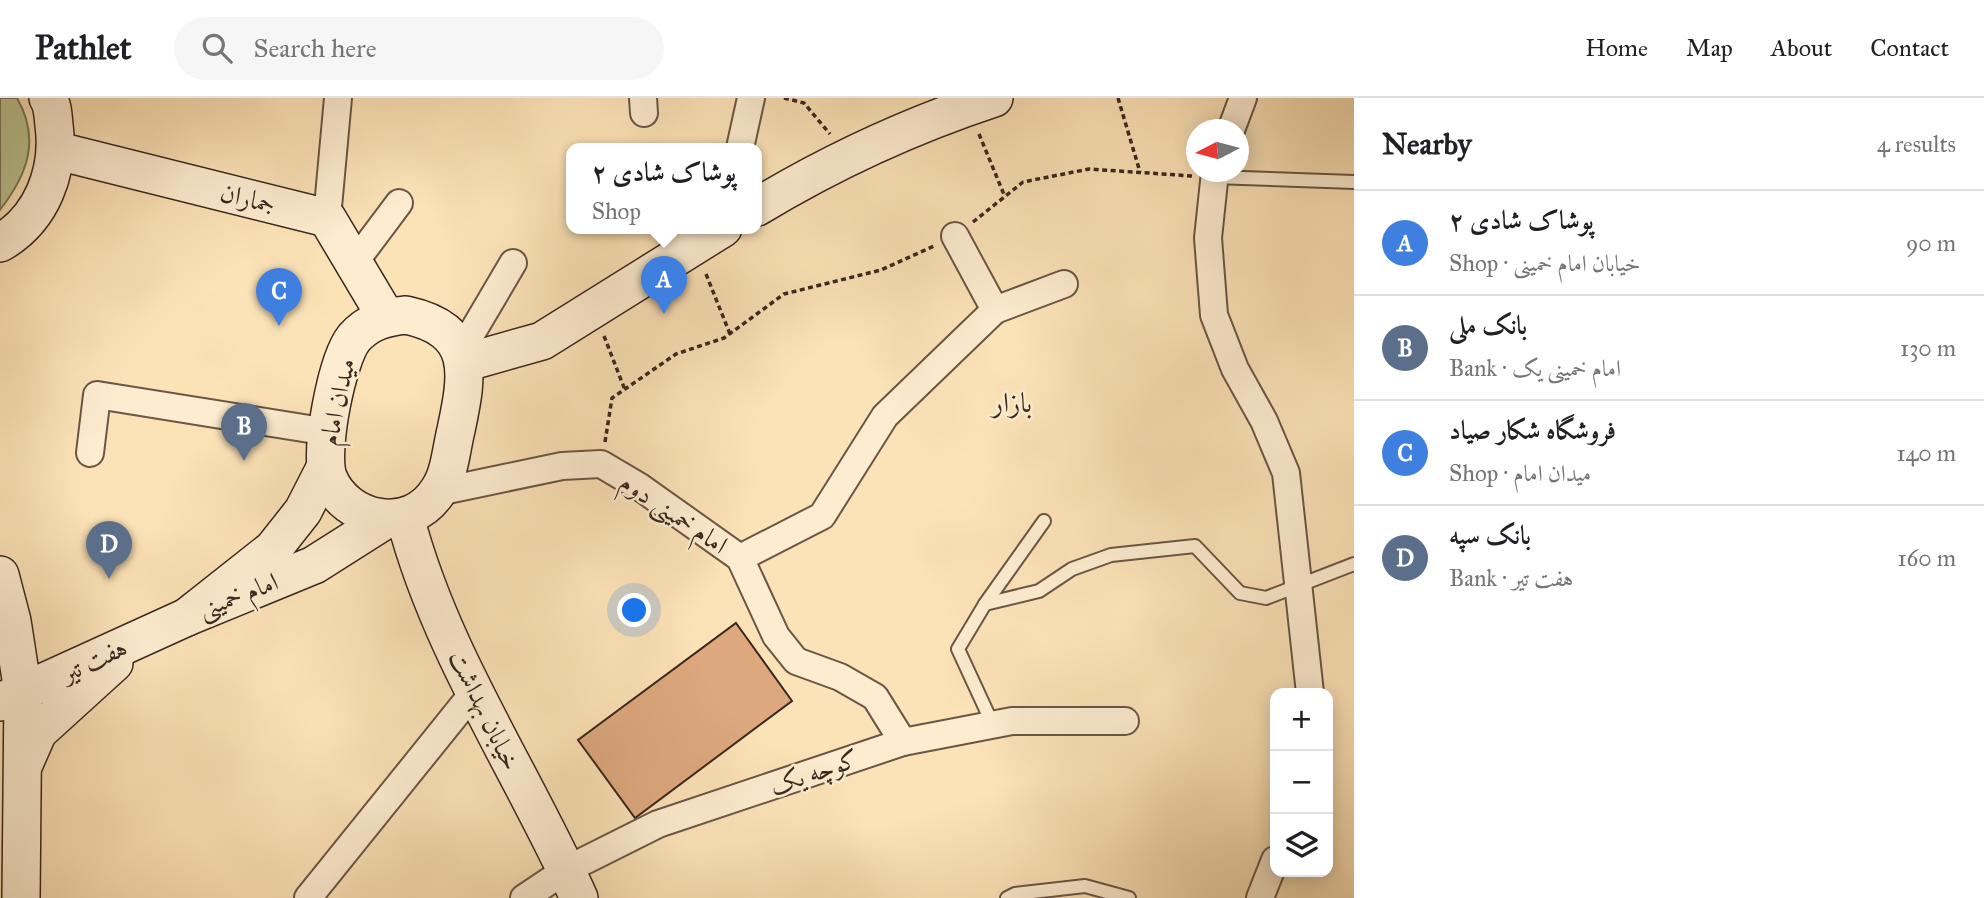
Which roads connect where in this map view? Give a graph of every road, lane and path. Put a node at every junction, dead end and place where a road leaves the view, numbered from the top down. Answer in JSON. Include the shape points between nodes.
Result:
{"nodes":[{"id":1,"x":48,"y":98,"type":"edge"},
{"id":2,"x":338,"y":98,"type":"edge"},
{"id":3,"x":751,"y":98,"type":"edge"},
{"id":4,"x":784,"y":98,"type":"edge"},
{"id":5,"x":1118,"y":98,"type":"edge"},
{"id":6,"x":1243,"y":98,"type":"edge"},
{"id":7,"x":969,"y":103,"type":"edge"},
{"id":8,"x":1235,"y":119,"type":"edge"},
{"id":9,"x":741,"y":143,"type":"edge"},
{"id":10,"x":58,"y":150,"type":"junction"},
{"id":11,"x":850,"y":158,"type":"junction"},
{"id":12,"x":1140,"y":172,"type":"junction"},
{"id":13,"x":1186,"y":173,"type":"edge"},
{"id":14,"x":1249,"y":176,"type":"edge"},
{"id":15,"x":1354,"y":181,"type":"edge"},
{"id":16,"x":1212,"y":182,"type":"edge"},
{"id":17,"x":1005,"y":197,"type":"junction"},
{"id":18,"x":399,"y":203,"type":"dead end"},
{"id":19,"x":762,"y":204,"type":"edge"},
{"id":20,"x":327,"y":218,"type":"junction"},
{"id":21,"x":955,"y":236,"type":"junction"},
{"id":22,"x":709,"y":237,"type":"edge"},
{"id":23,"x":0,"y":243,"type":"edge"},
{"id":24,"x":354,"y":263,"type":"junction"},
{"id":25,"x":513,"y":263,"type":"dead end"},
{"id":26,"x":1064,"y":284,"type":"dead end"},
{"id":27,"x":594,"y":309,"type":"junction"},
{"id":28,"x":995,"y":310,"type":"junction"},
{"id":29,"x":386,"y":317,"type":"junction"},
{"id":30,"x":730,"y":334,"type":"junction"},
{"id":31,"x":462,"y":358,"type":"junction"},
{"id":32,"x":625,"y":390,"type":"junction"},
{"id":33,"x":328,"y":432,"type":"junction"},
{"id":34,"x":90,"y":453,"type":"dead end"},
{"id":35,"x":601,"y":464,"type":"junction"},
{"id":36,"x":325,"y":468,"type":"junction"},
{"id":37,"x":438,"y":492,"type":"junction"},
{"id":38,"x":395,"y":518,"type":"junction"},
{"id":39,"x":1044,"y":522,"type":"dead end"},
{"id":40,"x":740,"y":558,"type":"junction"},
{"id":41,"x":1354,"y":564,"type":"edge"},
{"id":42,"x":0,"y":575,"type":"edge"},
{"id":43,"x":1299,"y":586,"type":"junction"},
{"id":44,"x":985,"y":604,"type":"junction"},
{"id":45,"x":187,"y":617,"type":"junction"},
{"id":46,"x":143,"y":637,"type":"junction"},
{"id":47,"x":1309,"y":688,"type":"edge"},
{"id":48,"x":474,"y":692,"type":"junction"},
{"id":49,"x":12,"y":697,"type":"edge"},
{"id":50,"x":1125,"y":721,"type":"dead end"},
{"id":51,"x":993,"y":725,"type":"junction"},
{"id":52,"x":903,"y":742,"type":"junction"},
{"id":53,"x":22,"y":768,"type":"junction"},
{"id":54,"x":1270,"y":873,"type":"edge"},
{"id":55,"x":572,"y":884,"type":"edge"},
{"id":56,"x":21,"y":898,"type":"edge"},
{"id":57,"x":307,"y":898,"type":"edge"},
{"id":58,"x":524,"y":898,"type":"edge"},
{"id":59,"x":1007,"y":898,"type":"edge"},
{"id":60,"x":1129,"y":898,"type":"edge"},
{"id":61,"x":1260,"y":898,"type":"edge"}],
"edges":[{"from":1,"to":10,"type":"main road"},
{"from":2,"to":20,"type":"street"},
{"from":3,"to":9,"type":"street"},
{"from":4,"to":11,"type":"path","via":[[804,103]]},
{"from":5,"to":12,"type":"path"},
{"from":6,"to":8,"type":"street"},
{"from":7,"to":11,"type":"main road"},
{"from":7,"to":17,"type":"path"},
{"from":10,"to":20,"type":"main road","name":"جماران"},
{"from":10,"to":23,"type":"main road","via":[[45,197],[16,234]]},
{"from":11,"to":19,"type":"main road"},
{"from":12,"to":13,"type":"path"},
{"from":12,"to":17,"type":"path","via":[[1089,169],[1023,182]]},
{"from":14,"to":15,"type":"lane"},
{"from":16,"to":43,"type":"street","via":[[1208,238],[1214,315],[1286,473]]},
{"from":17,"to":21,"type":"path"},
{"from":18,"to":24,"type":"street"},
{"from":20,"to":24,"type":"main road"},
{"from":21,"to":28,"type":"street"},
{"from":21,"to":30,"type":"path","via":[[881,270],[784,294]]},
{"from":22,"to":27,"type":"main road"},
{"from":22,"to":30,"type":"path"},
{"from":24,"to":29,"type":"main road"},
{"from":25,"to":31,"type":"street"},
{"from":26,"to":28,"type":"street"},
{"from":27,"to":31,"type":"main road","via":[[542,341]]},
{"from":27,"to":32,"type":"path"},
{"from":28,"to":40,"type":"street","via":[[885,416],[822,516]]},
{"from":29,"to":31,"type":"main road","via":[[425,319],[443,329]]},
{"from":29,"to":33,"type":"main road","name":"میدان امام","via":[[367,326],[343,358]]},
{"from":30,"to":32,"type":"path","via":[[676,354]]},
{"from":31,"to":37,"type":"main road","via":[[466,384],[447,473]]},
{"from":32,"to":35,"type":"path","via":[[612,398]]},
{"from":33,"to":34,"type":"street","via":[[97,395]]},
{"from":33,"to":36,"type":"main road","name":"میدان امام"},
{"from":35,"to":37,"type":"street","name":"امام خمینی دوم","via":[[562,466]]},
{"from":35,"to":40,"type":"street","name":"امام خمینی دوم"},
{"from":36,"to":38,"type":"main road","name":"میدان امام","via":[[346,504],[364,515]]},
{"from":36,"to":45,"type":"main road","name":"امام خمینی","via":[[303,511],[273,548]]},
{"from":37,"to":38,"type":"main road","via":[[423,507]]},
{"from":38,"to":45,"type":"main road","name":"امام خمینی","via":[[314,565]]},
{"from":38,"to":48,"type":"main road","name":"خیابان بهداشت"},
{"from":39,"to":44,"type":"lane"},
{"from":40,"to":52,"type":"street","name":"امام خمینی دوم","via":[[776,636],[796,661],[840,677],[875,697]]},
{"from":41,"to":43,"type":"lane"},
{"from":42,"to":49,"type":"main road","via":[[12,621]]},
{"from":43,"to":44,"type":"lane","via":[[1266,598],[1240,593],[1195,546],[1111,555],[1072,569],[1039,591]]},
{"from":43,"to":47,"type":"street"},
{"from":44,"to":51,"type":"lane","via":[[958,649]]},
{"from":45,"to":46,"type":"main road","name":"هفت تیر"},
{"from":46,"to":49,"type":"main road","name":"هفت تیر"},
{"from":46,"to":53,"type":"main road","via":[[38,732]]},
{"from":48,"to":55,"type":"main road","name":"خیابان بهداشت"},
{"from":48,"to":57,"type":"street"},
{"from":49,"to":53,"type":"main road"},
{"from":50,"to":51,"type":"street","name":"کوچه یک"},
{"from":51,"to":52,"type":"street","name":"کوچه یک"},
{"from":52,"to":55,"type":"street","name":"کوچه یک","via":[[659,824]]},
{"from":53,"to":56,"type":"main road"},
{"from":54,"to":61,"type":"street"},
{"from":55,"to":58,"type":"street","name":"کوچه یک"},
{"from":59,"to":60,"type":"lane","via":[[1084,886]]}]}
